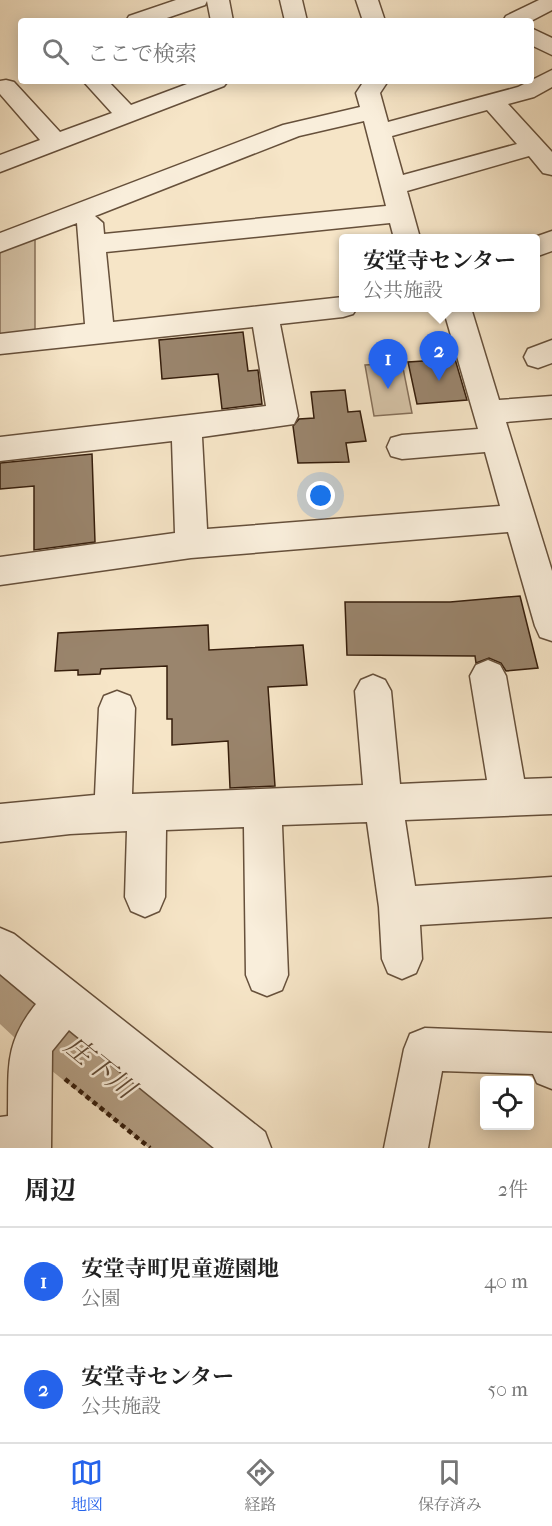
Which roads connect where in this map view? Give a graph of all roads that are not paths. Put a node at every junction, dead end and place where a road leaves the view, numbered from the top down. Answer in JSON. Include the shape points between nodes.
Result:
{"nodes":[{"id":1,"x":197,"y":0,"type":"edge"},
{"id":2,"x":218,"y":0,"type":"edge"},
{"id":3,"x":291,"y":0,"type":"edge"},
{"id":4,"x":367,"y":0,"type":"edge"},
{"id":5,"x":552,"y":2,"type":"edge"},
{"id":6,"x":146,"y":18,"type":"edge"},
{"id":7,"x":221,"y":18,"type":"edge"},
{"id":8,"x":295,"y":18,"type":"edge"},
{"id":9,"x":373,"y":18,"type":"edge"},
{"id":10,"x":520,"y":18,"type":"edge"},
{"id":11,"x":534,"y":37,"type":"edge"},
{"id":12,"x":552,"y":48,"type":"edge"},
{"id":13,"x":552,"y":77,"type":"edge"},
{"id":14,"x":98,"y":84,"type":"edge"},
{"id":15,"x":199,"y":84,"type":"edge"},
{"id":16,"x":374,"y":84,"type":"edge"},
{"id":17,"x":9,"y":85,"type":"edge"},
{"id":18,"x":499,"y":93,"type":"edge"},
{"id":19,"x":127,"y":115,"type":"junction"},
{"id":20,"x":376,"y":122,"type":"junction"},
{"id":21,"x":57,"y":143,"type":"junction"},
{"id":22,"x":533,"y":147,"type":"junction"},
{"id":23,"x":0,"y":164,"type":"edge"},
{"id":24,"x":552,"y":167,"type":"edge"},
{"id":25,"x":394,"y":186,"type":"junction"},
{"id":26,"x":87,"y":210,"type":"junction"},
{"id":27,"x":400,"y":213,"type":"junction"},
{"id":28,"x":405,"y":234,"type":"edge"},
{"id":29,"x":0,"y":243,"type":"edge"},
{"id":30,"x":93,"y":244,"type":"junction"},
{"id":31,"x":339,"y":307,"type":"edge"},
{"id":32,"x":458,"y":312,"type":"edge"},
{"id":33,"x":265,"y":316,"type":"junction"},
{"id":34,"x":100,"y":332,"type":"junction"},
{"id":35,"x":0,"y":344,"type":"edge"},
{"id":36,"x":552,"y":407,"type":"edge"},
{"id":37,"x":492,"y":425,"type":"junction"},
{"id":38,"x":187,"y":427,"type":"junction"},
{"id":39,"x":402,"y":447,"type":"dead end"},
{"id":40,"x":0,"y":449,"type":"edge"},
{"id":41,"x":520,"y":518,"type":"junction"},
{"id":42,"x":191,"y":544,"type":"junction"},
{"id":43,"x":0,"y":571,"type":"edge"},
{"id":44,"x":552,"y":626,"type":"edge"},
{"id":45,"x":488,"y":676,"type":"dead end"},
{"id":46,"x":374,"y":691,"type":"dead end"},
{"id":47,"x":117,"y":708,"type":"dead end"},
{"id":48,"x":552,"y":796,"type":"edge"},
{"id":49,"x":509,"y":798,"type":"junction"},
{"id":50,"x":383,"y":803,"type":"junction"},
{"id":51,"x":262,"y":808,"type":"junction"},
{"id":52,"x":130,"y":813,"type":"junction"},
{"id":53,"x":0,"y":823,"type":"edge"},
{"id":54,"x":145,"y":897,"type":"dead end"},
{"id":55,"x":552,"y":897,"type":"edge"},
{"id":56,"x":399,"y":907,"type":"junction"},
{"id":57,"x":0,"y":948,"type":"edge"},
{"id":58,"x":402,"y":959,"type":"dead end"},
{"id":59,"x":267,"y":975,"type":"dead end"},
{"id":60,"x":47,"y":1025,"type":"junction"},
{"id":61,"x":552,"y":1068,"type":"edge"},
{"id":62,"x":19,"y":1141,"type":"edge"},
{"id":63,"x":249,"y":1148,"type":"edge"},
{"id":64,"x":406,"y":1148,"type":"edge"}],
"edges":[{"from":1,"to":6,"type":"street"},
{"from":2,"to":7,"type":"street"},
{"from":3,"to":8,"type":"street"},
{"from":4,"to":9,"type":"street"},
{"from":5,"to":10,"type":"street"},
{"from":11,"to":12,"type":"street"},
{"from":13,"to":18,"type":"street","via":[[526,92]]},
{"from":14,"to":19,"type":"street"},
{"from":15,"to":19,"type":"street"},
{"from":16,"to":20,"type":"street","via":[[369,93]]},
{"from":17,"to":21,"type":"street"},
{"from":18,"to":20,"type":"street"},
{"from":18,"to":22,"type":"street"},
{"from":19,"to":21,"type":"street"},
{"from":20,"to":25,"type":"street"},
{"from":20,"to":26,"type":"street","via":[[286,124]]},
{"from":21,"to":23,"type":"street"},
{"from":22,"to":24,"type":"street"},
{"from":22,"to":25,"type":"street"},
{"from":25,"to":27,"type":"street"},
{"from":26,"to":29,"type":"street"},
{"from":26,"to":30,"type":"street"},
{"from":27,"to":28,"type":"street"},
{"from":27,"to":30,"type":"street"},
{"from":30,"to":34,"type":"street"},
{"from":31,"to":33,"type":"street"},
{"from":32,"to":37,"type":"street"},
{"from":33,"to":34,"type":"street"},
{"from":33,"to":38,"type":"street","via":[[283,416]]},
{"from":34,"to":35,"type":"street"},
{"from":36,"to":37,"type":"street"},
{"from":37,"to":39,"type":"street"},
{"from":37,"to":41,"type":"street"},
{"from":38,"to":40,"type":"street"},
{"from":38,"to":42,"type":"street"},
{"from":41,"to":42,"type":"street"},
{"from":41,"to":44,"type":"street"},
{"from":42,"to":43,"type":"street"},
{"from":45,"to":49,"type":"street"},
{"from":46,"to":50,"type":"street"},
{"from":47,"to":52,"type":"street"},
{"from":48,"to":49,"type":"street"},
{"from":49,"to":50,"type":"street"},
{"from":50,"to":51,"type":"street"},
{"from":50,"to":56,"type":"street"},
{"from":51,"to":52,"type":"street"},
{"from":51,"to":59,"type":"street"},
{"from":52,"to":53,"type":"street"},
{"from":52,"to":54,"type":"street"},
{"from":55,"to":56,"type":"street"},
{"from":56,"to":58,"type":"street"},
{"from":57,"to":60,"type":"street"},
{"from":60,"to":62,"type":"street"},
{"from":60,"to":63,"type":"street"},
{"from":61,"to":64,"type":"street","via":[[548,1053],[424,1049]]}]}
